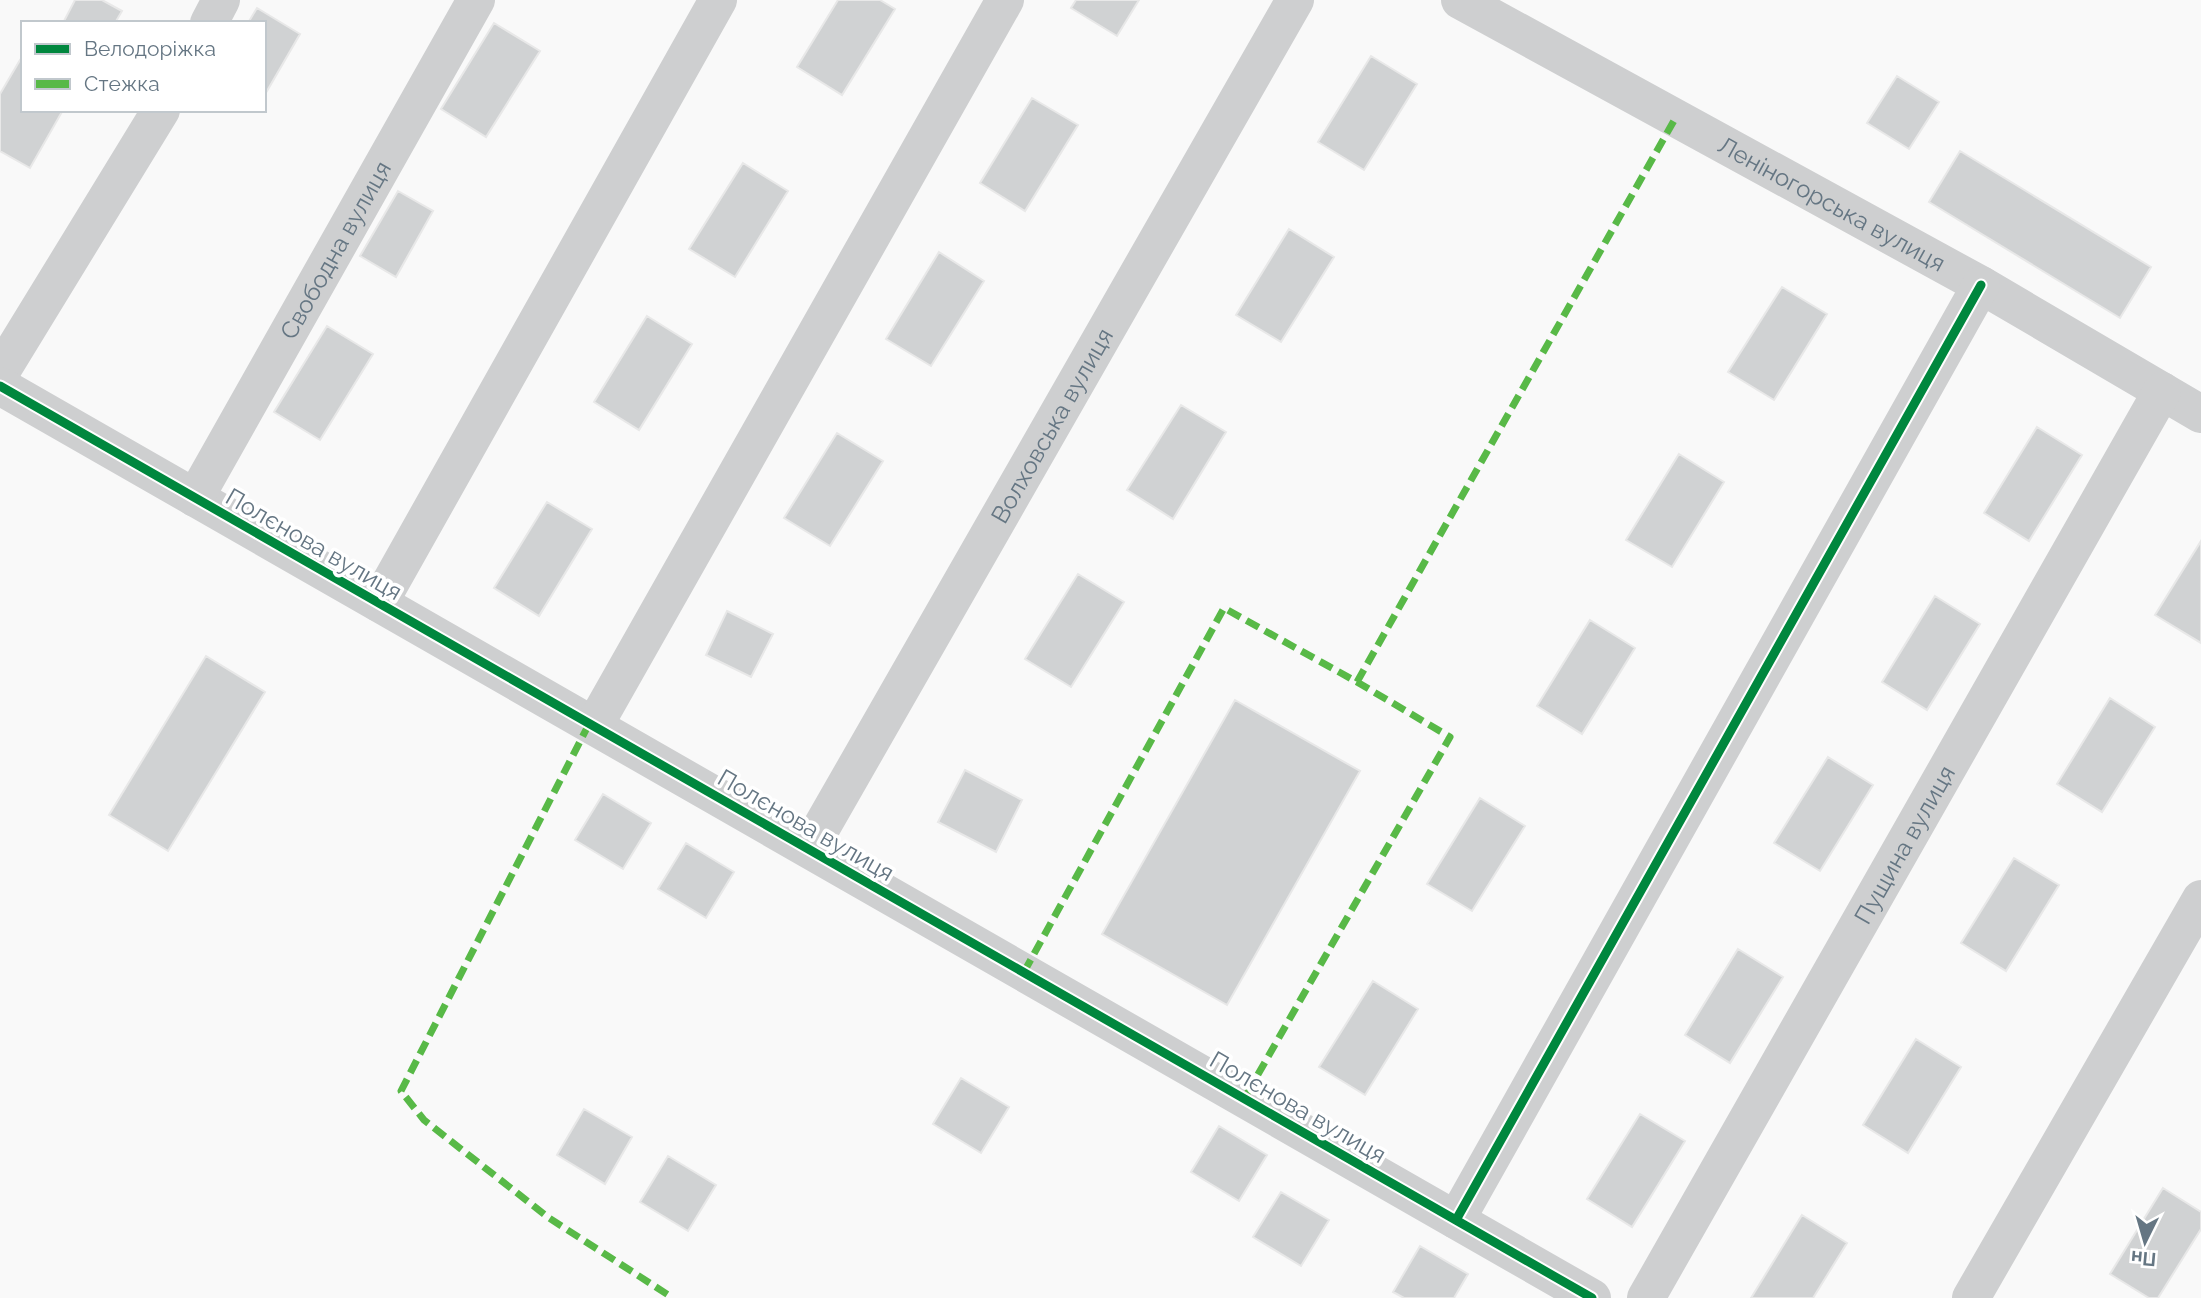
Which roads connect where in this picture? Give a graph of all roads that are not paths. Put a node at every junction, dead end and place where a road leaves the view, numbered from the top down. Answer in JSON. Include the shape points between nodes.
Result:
{"nodes":[{"id":1,"x":221,"y":0,"type":"edge"},
{"id":2,"x":476,"y":0,"type":"edge"},
{"id":3,"x":718,"y":0,"type":"edge"},
{"id":4,"x":1005,"y":0,"type":"edge"},
{"id":5,"x":1295,"y":0,"type":"edge"},
{"id":6,"x":1460,"y":0,"type":"edge"},
{"id":7,"x":210,"y":21,"type":"edge"},
{"id":8,"x":159,"y":112,"type":"edge"},
{"id":9,"x":1980,"y":285,"type":"junction"},
{"id":10,"x":0,"y":373,"type":"edge"},
{"id":11,"x":0,"y":386,"type":"edge"},
{"id":12,"x":2162,"y":391,"type":"junction"},
{"id":13,"x":2201,"y":414,"type":"edge"},
{"id":14,"x":195,"y":498,"type":"junction"},
{"id":15,"x":379,"y":603,"type":"junction"},
{"id":16,"x":594,"y":726,"type":"junction"},
{"id":17,"x":809,"y":849,"type":"junction"},
{"id":18,"x":2201,"y":899,"type":"edge"},
{"id":19,"x":1456,"y":1220,"type":"junction"},
{"id":20,"x":1592,"y":1298,"type":"edge"},
{"id":21,"x":1646,"y":1298,"type":"edge"},
{"id":22,"x":1970,"y":1298,"type":"edge"}],
"edges":[{"from":1,"to":7,"type":"street"},
{"from":2,"to":14,"type":"street","name":"Свободна вулиця"},
{"from":3,"to":15,"type":"street"},
{"from":4,"to":16,"type":"street"},
{"from":5,"to":17,"type":"street","name":"Волховська вулиця"},
{"from":6,"to":9,"type":"street","name":"Леніногорська вулиця"},
{"from":8,"to":10,"type":"street"},
{"from":9,"to":12,"type":"street","name":"Леніногорська вулиця"},
{"from":9,"to":19,"type":"street"},
{"from":11,"to":14,"type":"street","name":"Полєнова вулиця"},
{"from":12,"to":13,"type":"street","name":"Леніногорська вулиця"},
{"from":12,"to":21,"type":"street","name":"Пущина вулиця"},
{"from":14,"to":15,"type":"street","name":"Полєнова вулиця"},
{"from":15,"to":16,"type":"street","name":"Полєнова вулиця"},
{"from":16,"to":17,"type":"street","name":"Полєнова вулиця"},
{"from":17,"to":19,"type":"street","name":"Полєнова вулиця"},
{"from":18,"to":22,"type":"street"},
{"from":19,"to":20,"type":"street","name":"Полєнова вулиця"}]}
